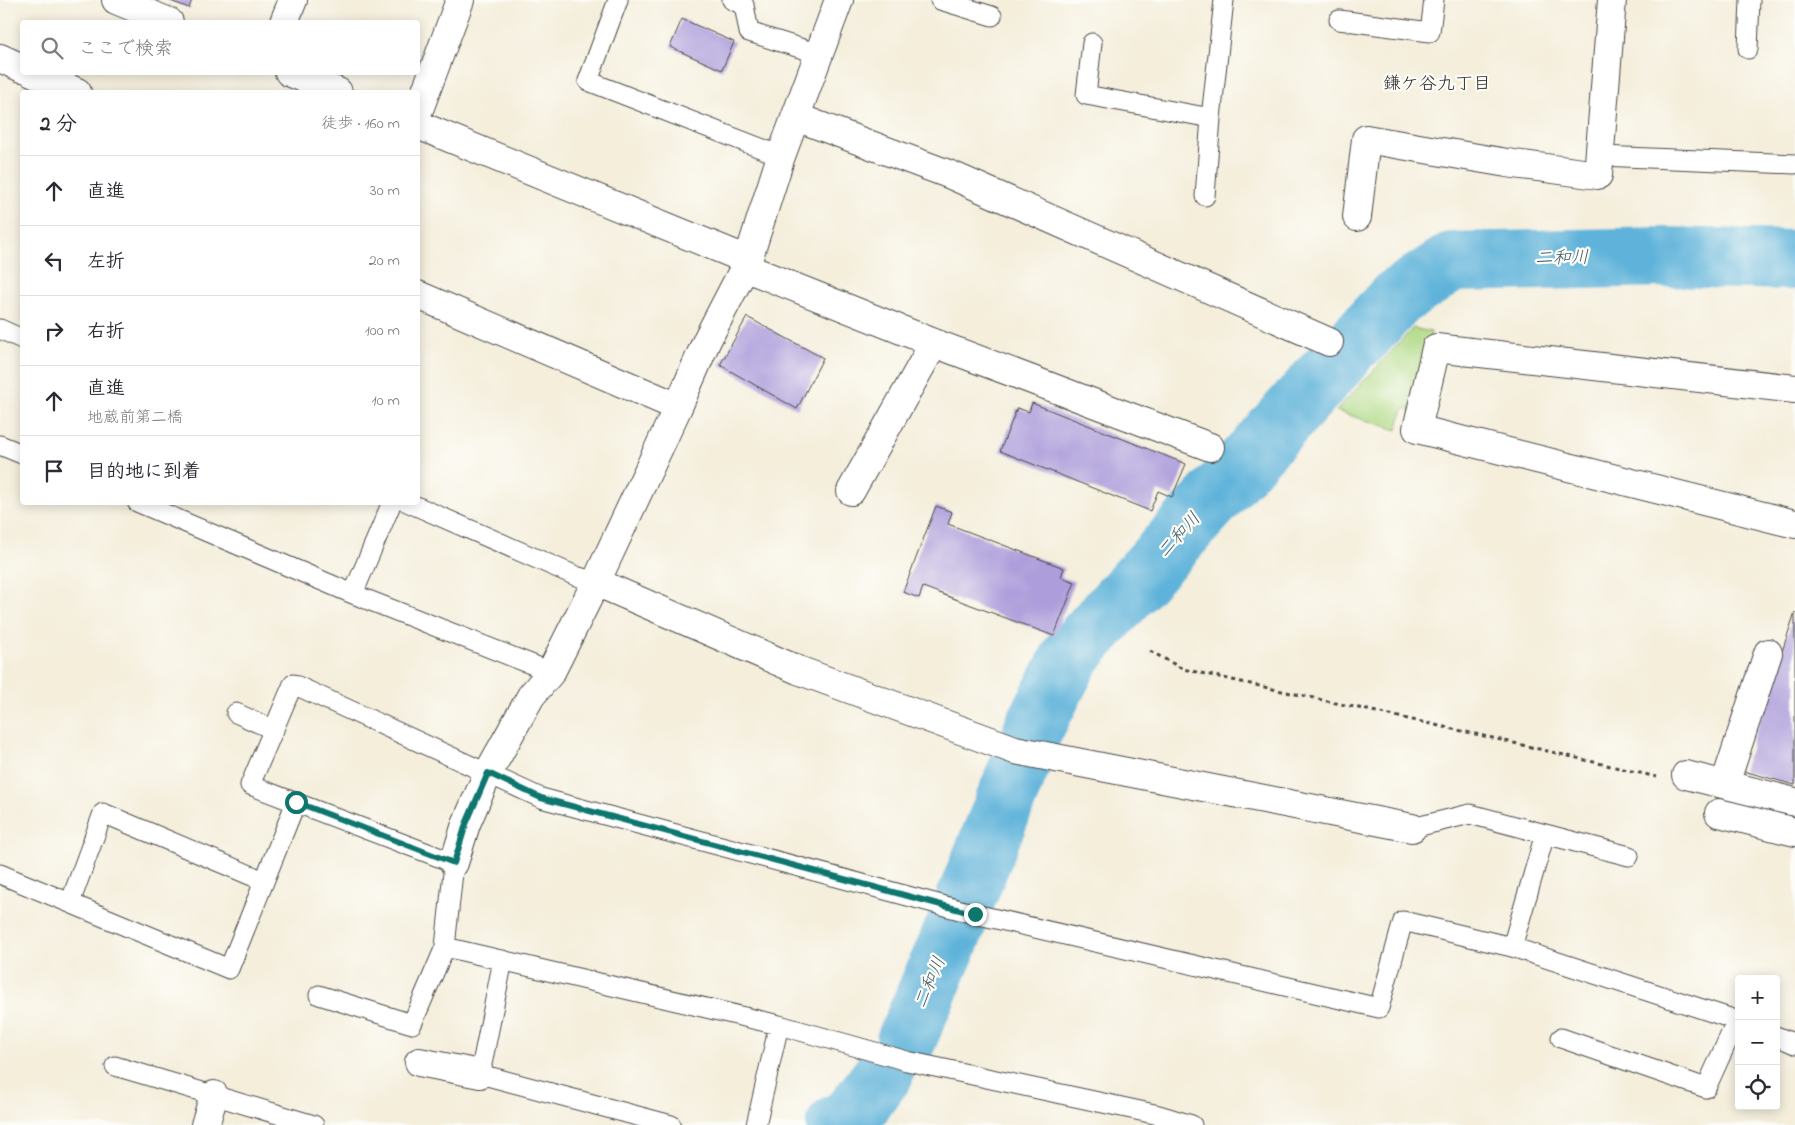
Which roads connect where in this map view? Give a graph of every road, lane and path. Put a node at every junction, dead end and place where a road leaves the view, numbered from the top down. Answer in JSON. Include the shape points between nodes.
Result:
{"nodes":[{"id":1,"x":116,"y":0,"type":"edge"},
{"id":2,"x":293,"y":0,"type":"edge"},
{"id":3,"x":460,"y":0,"type":"edge"},
{"id":4,"x":618,"y":0,"type":"edge"},
{"id":5,"x":732,"y":0,"type":"edge"},
{"id":6,"x":839,"y":0,"type":"edge"},
{"id":7,"x":940,"y":0,"type":"edge"},
{"id":8,"x":1224,"y":0,"type":"edge"},
{"id":9,"x":1434,"y":0,"type":"edge"},
{"id":10,"x":1612,"y":0,"type":"edge"},
{"id":11,"x":1750,"y":0,"type":"edge"},
{"id":12,"x":992,"y":16,"type":"dead end"},
{"id":13,"x":164,"y":20,"type":"edge"},
{"id":14,"x":285,"y":20,"type":"edge"},
{"id":15,"x":1338,"y":20,"type":"dead end"},
{"id":16,"x":1092,"y":43,"type":"dead end"},
{"id":17,"x":1748,"y":49,"type":"dead end"},
{"id":18,"x":819,"y":54,"type":"junction"},
{"id":19,"x":0,"y":58,"type":"edge"},
{"id":20,"x":20,"y":67,"type":"edge"},
{"id":21,"x":39,"y":75,"type":"edge"},
{"id":22,"x":296,"y":75,"type":"edge"},
{"id":23,"x":72,"y":90,"type":"edge"},
{"id":24,"x":333,"y":90,"type":"edge"},
{"id":25,"x":420,"y":107,"type":"edge"},
{"id":26,"x":796,"y":116,"type":"junction"},
{"id":27,"x":1211,"y":118,"type":"junction"},
{"id":28,"x":420,"y":126,"type":"edge"},
{"id":29,"x":781,"y":156,"type":"junction"},
{"id":30,"x":1600,"y":156,"type":"junction"},
{"id":31,"x":1795,"y":164,"type":"edge"},
{"id":32,"x":1205,"y":196,"type":"dead end"},
{"id":33,"x":1357,"y":217,"type":"dead end"},
{"id":34,"x":747,"y":263,"type":"junction"},
{"id":35,"x":420,"y":296,"type":"edge"},
{"id":36,"x":0,"y":329,"type":"edge"},
{"id":37,"x":20,"y":338,"type":"edge"},
{"id":38,"x":1329,"y":342,"type":"dead end"},
{"id":39,"x":934,"y":343,"type":"junction"},
{"id":40,"x":1795,"y":389,"type":"edge"},
{"id":41,"x":678,"y":407,"type":"junction"},
{"id":42,"x":0,"y":445,"type":"edge"},
{"id":43,"x":1210,"y":448,"type":"dead end"},
{"id":44,"x":20,"y":453,"type":"edge"},
{"id":45,"x":852,"y":491,"type":"dead end"},
{"id":46,"x":143,"y":505,"type":"edge"},
{"id":47,"x":391,"y":505,"type":"edge"},
{"id":48,"x":414,"y":505,"type":"edge"},
{"id":49,"x":1795,"y":524,"type":"edge"},
{"id":50,"x":596,"y":582,"type":"junction"},
{"id":51,"x":353,"y":594,"type":"junction"},
{"id":52,"x":1150,"y":652,"type":"dead end"},
{"id":53,"x":1768,"y":653,"type":"dead end"},
{"id":54,"x":550,"y":672,"type":"junction"},
{"id":55,"x":236,"y":713,"type":"dead end"},
{"id":56,"x":274,"y":730,"type":"junction"},
{"id":57,"x":488,"y":773,"type":"junction"},
{"id":58,"x":1686,"y":775,"type":"joint"},
{"id":59,"x":1725,"y":784,"type":"junction"},
{"id":60,"x":296,"y":802,"type":"junction"},
{"id":61,"x":1795,"y":802,"type":"edge"},
{"id":62,"x":1720,"y":813,"type":"dead end"},
{"id":63,"x":1412,"y":828,"type":"joint"},
{"id":64,"x":1795,"y":832,"type":"edge"},
{"id":65,"x":1546,"y":834,"type":"junction"},
{"id":66,"x":1629,"y":856,"type":"dead end"},
{"id":67,"x":454,"y":863,"type":"junction"},
{"id":68,"x":0,"y":874,"type":"edge"},
{"id":69,"x":264,"y":882,"type":"junction"},
{"id":70,"x":70,"y":903,"type":"junction"},
{"id":71,"x":445,"y":947,"type":"junction"},
{"id":72,"x":1512,"y":947,"type":"junction"},
{"id":73,"x":503,"y":960,"type":"junction"},
{"id":74,"x":319,"y":995,"type":"dead end"},
{"id":75,"x":1735,"y":1019,"type":"edge"},
{"id":76,"x":779,"y":1025,"type":"junction"},
{"id":77,"x":1735,"y":1026,"type":"edge"},
{"id":78,"x":1561,"y":1038,"type":"dead end"},
{"id":79,"x":1780,"y":1038,"type":"edge"},
{"id":80,"x":1795,"y":1044,"type":"edge"},
{"id":81,"x":419,"y":1062,"type":"dead end"},
{"id":82,"x":115,"y":1066,"type":"dead end"},
{"id":83,"x":480,"y":1074,"type":"junction"},
{"id":84,"x":214,"y":1095,"type":"junction"},
{"id":85,"x":1157,"y":1120,"type":"edge"},
{"id":86,"x":205,"y":1125,"type":"edge"},
{"id":87,"x":314,"y":1125,"type":"edge"},
{"id":88,"x":672,"y":1125,"type":"edge"},
{"id":89,"x":756,"y":1125,"type":"edge"},
{"id":90,"x":1192,"y":1125,"type":"edge"}],
"edges":[{"from":1,"to":13,"type":"street"},
{"from":2,"to":14,"type":"street"},
{"from":3,"to":25,"type":"street"},
{"from":4,"to":29,"type":"lane","via":[[588,80]]},
{"from":5,"to":18,"type":"lane","via":[[744,5],[749,32]]},
{"from":6,"to":18,"type":"street"},
{"from":7,"to":12,"type":"lane"},
{"from":8,"to":27,"type":"lane"},
{"from":9,"to":15,"type":"lane","via":[[1430,32]]},
{"from":10,"to":30,"type":"street"},
{"from":11,"to":17,"type":"lane"},
{"from":16,"to":27,"type":"lane","via":[[1086,95]]},
{"from":18,"to":26,"type":"street"},
{"from":19,"to":20,"type":"street"},
{"from":21,"to":23,"type":"street"},
{"from":22,"to":24,"type":"street"},
{"from":26,"to":29,"type":"street"},
{"from":26,"to":38,"type":"street","via":[[951,175]]},
{"from":27,"to":32,"type":"lane"},
{"from":28,"to":34,"type":"street","via":[[738,256]]},
{"from":29,"to":34,"type":"street"},
{"from":30,"to":31,"type":"lane"},
{"from":30,"to":33,"type":"street","via":[[1598,175],[1366,139]]},
{"from":34,"to":39,"type":"street","via":[[754,271]]},
{"from":34,"to":41,"type":"street","via":[[707,340]]},
{"from":35,"to":41,"type":"street"},
{"from":36,"to":37,"type":"lane"},
{"from":39,"to":43,"type":"street"},
{"from":39,"to":45,"type":"street"},
{"from":40,"to":49,"type":"street","via":[[1436,348],[1417,429]]},
{"from":41,"to":50,"type":"street"},
{"from":42,"to":44,"type":"lane"},
{"from":46,"to":51,"type":"lane"},
{"from":47,"to":51,"type":"lane"},
{"from":48,"to":50,"type":"lane"},
{"from":50,"to":54,"type":"street"},
{"from":50,"to":63,"type":"street","via":[[798,670],[1015,750]]},
{"from":51,"to":54,"type":"lane"},
{"from":52,"to":58,"type":"path","via":[[1183,669],[1671,781]]},
{"from":53,"to":59,"type":"street"},
{"from":54,"to":57,"type":"street","via":[[531,696]]},
{"from":55,"to":56,"type":"lane"},
{"from":56,"to":57,"type":"lane","via":[[293,684]]},
{"from":56,"to":60,"type":"lane","via":[[250,785]]},
{"from":57,"to":67,"type":"street","via":[[466,824]]},
{"from":57,"to":72,"type":"lane","via":[[541,798],[975,914],[1379,1008],[1403,921]]},
{"from":58,"to":59,"type":"street"},
{"from":59,"to":61,"type":"street"},
{"from":60,"to":67,"type":"lane"},
{"from":60,"to":69,"type":"lane"},
{"from":62,"to":64,"type":"street"},
{"from":63,"to":65,"type":"lane","via":[[1470,814]]},
{"from":65,"to":66,"type":"lane"},
{"from":65,"to":72,"type":"lane"},
{"from":67,"to":71,"type":"lane"},
{"from":68,"to":70,"type":"lane"},
{"from":69,"to":70,"type":"lane","via":[[229,968]]},
{"from":69,"to":70,"type":"lane","via":[[103,813]]},
{"from":71,"to":73,"type":"lane"},
{"from":71,"to":74,"type":"lane","via":[[412,1024]]},
{"from":72,"to":75,"type":"lane"},
{"from":73,"to":76,"type":"lane"},
{"from":73,"to":83,"type":"lane"},
{"from":76,"to":85,"type":"lane","via":[[907,1060]]},
{"from":76,"to":89,"type":"lane"},
{"from":77,"to":78,"type":"lane","via":[[1706,1088]]},
{"from":79,"to":80,"type":"lane"},
{"from":81,"to":83,"type":"street"},
{"from":82,"to":84,"type":"lane"},
{"from":83,"to":88,"type":"lane"},
{"from":84,"to":86,"type":"street"},
{"from":84,"to":87,"type":"lane"},
{"from":85,"to":90,"type":"lane"}]}
